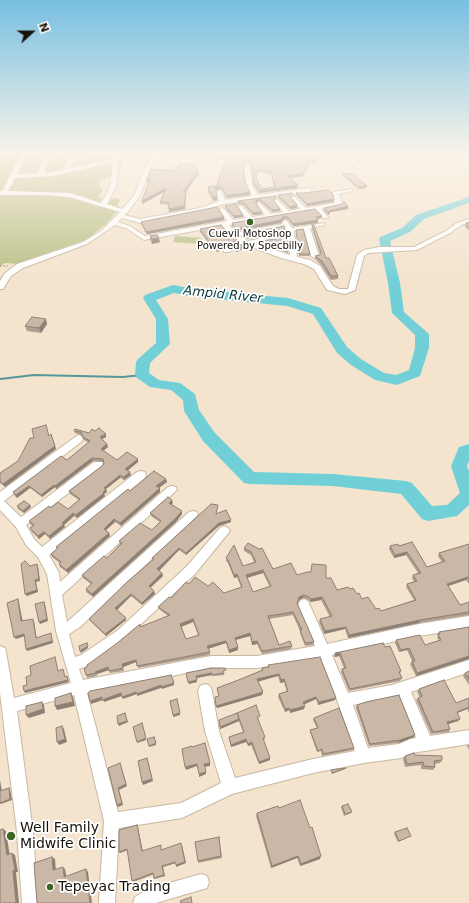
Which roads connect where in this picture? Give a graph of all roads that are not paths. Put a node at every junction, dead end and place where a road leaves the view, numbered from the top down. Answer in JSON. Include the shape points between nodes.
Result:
{"nodes":[{"id":1,"x":54,"y":194,"type":"edge"},
{"id":2,"x":109,"y":194,"type":"edge"},
{"id":3,"x":138,"y":194,"type":"edge"},
{"id":4,"x":220,"y":194,"type":"edge"},
{"id":5,"x":254,"y":194,"type":"edge"},
{"id":6,"x":277,"y":194,"type":"edge"},
{"id":7,"x":334,"y":194,"type":"edge"},
{"id":8,"x":256,"y":197,"type":"junction"},
{"id":9,"x":294,"y":198,"type":"edge"},
{"id":10,"x":276,"y":201,"type":"edge"},
{"id":11,"x":223,"y":202,"type":"junction"},
{"id":12,"x":259,"y":204,"type":"dead end"},
{"id":13,"x":103,"y":205,"type":"junction"},
{"id":14,"x":240,"y":207,"type":"edge"},
{"id":15,"x":317,"y":208,"type":"junction"},
{"id":16,"x":222,"y":210,"type":"dead end"},
{"id":17,"x":288,"y":213,"type":"junction"},
{"id":18,"x":123,"y":214,"type":"junction"},
{"id":19,"x":278,"y":215,"type":"junction"},
{"id":20,"x":188,"y":216,"type":"edge"},
{"id":21,"x":269,"y":216,"type":"junction"},
{"id":22,"x":168,"y":219,"type":"edge"},
{"id":23,"x":210,"y":219,"type":"edge"},
{"id":24,"x":250,"y":219,"type":"junction"},
{"id":25,"x":306,"y":219,"type":"junction"},
{"id":26,"x":469,"y":221,"type":"edge"},
{"id":27,"x":149,"y":222,"type":"edge"},
{"id":28,"x":114,"y":223,"type":"junction"},
{"id":29,"x":228,"y":223,"type":"junction"},
{"id":30,"x":214,"y":226,"type":"junction"},
{"id":31,"x":196,"y":229,"type":"junction"},
{"id":32,"x":289,"y":230,"type":"junction"},
{"id":33,"x":177,"y":232,"type":"junction"},
{"id":34,"x":157,"y":235,"type":"junction"},
{"id":35,"x":233,"y":235,"type":"junction"},
{"id":36,"x":269,"y":239,"type":"junction"},
{"id":37,"x":248,"y":243,"type":"junction"},
{"id":38,"x":226,"y":251,"type":"dead end"},
{"id":39,"x":271,"y":252,"type":"junction"},
{"id":40,"x":315,"y":256,"type":"edge"},
{"id":41,"x":294,"y":258,"type":"junction"},
{"id":42,"x":0,"y":287,"type":"edge"},
{"id":43,"x":78,"y":439,"type":"dead end"},
{"id":44,"x":98,"y":465,"type":"dead end"},
{"id":45,"x":141,"y":475,"type":"dead end"},
{"id":46,"x":172,"y":490,"type":"dead end"},
{"id":47,"x":0,"y":498,"type":"edge"},
{"id":48,"x":0,"y":503,"type":"edge"},
{"id":49,"x":193,"y":515,"type":"dead end"},
{"id":50,"x":20,"y":524,"type":"junction"},
{"id":51,"x":224,"y":531,"type":"dead end"},
{"id":52,"x":42,"y":554,"type":"junction"},
{"id":53,"x":57,"y":592,"type":"junction"},
{"id":54,"x":304,"y":605,"type":"dead end"},
{"id":55,"x":469,"y":622,"type":"edge"},
{"id":56,"x":62,"y":631,"type":"junction"},
{"id":57,"x":324,"y":651,"type":"junction"},
{"id":58,"x":0,"y":652,"type":"edge"},
{"id":59,"x":72,"y":665,"type":"junction"},
{"id":60,"x":469,"y":666,"type":"edge"},
{"id":61,"x":79,"y":688,"type":"junction"},
{"id":62,"x":402,"y":688,"type":"junction"},
{"id":63,"x":205,"y":691,"type":"dead end"},
{"id":64,"x":344,"y":700,"type":"junction"},
{"id":65,"x":9,"y":706,"type":"junction"},
{"id":66,"x":469,"y":737,"type":"edge"},
{"id":67,"x":426,"y":744,"type":"junction"},
{"id":68,"x":364,"y":756,"type":"junction"},
{"id":69,"x":230,"y":787,"type":"junction"},
{"id":70,"x":112,"y":821,"type":"junction"},
{"id":71,"x":201,"y":882,"type":"dead end"},
{"id":72,"x":30,"y":903,"type":"edge"},
{"id":73,"x":107,"y":903,"type":"edge"},
{"id":74,"x":141,"y":903,"type":"edge"}],
"edges":[{"from":1,"to":13,"type":"street"},
{"from":2,"to":13,"type":"street"},
{"from":3,"to":18,"type":"street"},
{"from":4,"to":11,"type":"street"},
{"from":5,"to":8,"type":"street"},
{"from":6,"to":8,"type":"street"},
{"from":7,"to":15,"type":"street","via":[[333,197],[339,204]]},
{"from":8,"to":11,"type":"street"},
{"from":9,"to":25,"type":"street"},
{"from":10,"to":17,"type":"street"},
{"from":11,"to":18,"type":"street","via":[[202,210],[140,221]]},
{"from":12,"to":21,"type":"street"},
{"from":13,"to":18,"type":"street"},
{"from":14,"to":24,"type":"street"},
{"from":15,"to":25,"type":"street"},
{"from":15,"to":25,"type":"street","via":[[324,221]]},
{"from":16,"to":29,"type":"street"},
{"from":17,"to":19,"type":"street"},
{"from":17,"to":25,"type":"street"},
{"from":18,"to":28,"type":"street"},
{"from":19,"to":21,"type":"street"},
{"from":19,"to":32,"type":"street"},
{"from":20,"to":31,"type":"street"},
{"from":21,"to":24,"type":"street"},
{"from":22,"to":33,"type":"street"},
{"from":23,"to":30,"type":"street"},
{"from":24,"to":29,"type":"street"},
{"from":25,"to":32,"type":"street"},
{"from":25,"to":40,"type":"street"},
{"from":26,"to":41,"type":"street","via":[[415,249],[366,251],[361,255],[351,290],[345,292],[330,288],[317,268]]},
{"from":27,"to":34,"type":"street"},
{"from":28,"to":34,"type":"street","via":[[128,227],[144,238]]},
{"from":28,"to":42,"type":"street","via":[[86,243],[20,266],[8,275]]},
{"from":29,"to":30,"type":"street"},
{"from":29,"to":35,"type":"street"},
{"from":30,"to":31,"type":"street"},
{"from":31,"to":33,"type":"street"},
{"from":32,"to":35,"type":"street"},
{"from":32,"to":36,"type":"street"},
{"from":32,"to":41,"type":"street"},
{"from":33,"to":34,"type":"street"},
{"from":35,"to":37,"type":"street"},
{"from":36,"to":37,"type":"street"},
{"from":36,"to":39,"type":"street"},
{"from":37,"to":38,"type":"street","via":[[242,243]]},
{"from":37,"to":39,"type":"street"},
{"from":39,"to":41,"type":"street"},
{"from":43,"to":47,"type":"street"},
{"from":44,"to":50,"type":"street"},
{"from":45,"to":52,"type":"street"},
{"from":46,"to":53,"type":"street"},
{"from":48,"to":50,"type":"street"},
{"from":49,"to":56,"type":"street","via":[[76,623]]},
{"from":50,"to":52,"type":"street","via":[[30,542]]},
{"from":51,"to":59,"type":"street","via":[[191,570],[122,634],[85,660]]},
{"from":52,"to":53,"type":"street","via":[[53,573]]},
{"from":53,"to":56,"type":"street"},
{"from":54,"to":57,"type":"street"},
{"from":55,"to":57,"type":"street"},
{"from":56,"to":59,"type":"street"},
{"from":57,"to":61,"type":"street","via":[[257,662],[211,662]]},
{"from":57,"to":64,"type":"street"},
{"from":58,"to":65,"type":"street"},
{"from":59,"to":61,"type":"street"},
{"from":60,"to":62,"type":"street"},
{"from":61,"to":65,"type":"street"},
{"from":61,"to":70,"type":"street"},
{"from":62,"to":64,"type":"street"},
{"from":62,"to":67,"type":"street"},
{"from":63,"to":69,"type":"street","via":[[212,731]]},
{"from":64,"to":68,"type":"street"},
{"from":65,"to":72,"type":"street","via":[[25,832]]},
{"from":66,"to":67,"type":"street"},
{"from":67,"to":68,"type":"street","via":[[410,746],[402,751]]},
{"from":68,"to":69,"type":"street"},
{"from":69,"to":70,"type":"street","via":[[182,810]]},
{"from":70,"to":73,"type":"street"},
{"from":71,"to":74,"type":"street","via":[[154,894]]}]}
